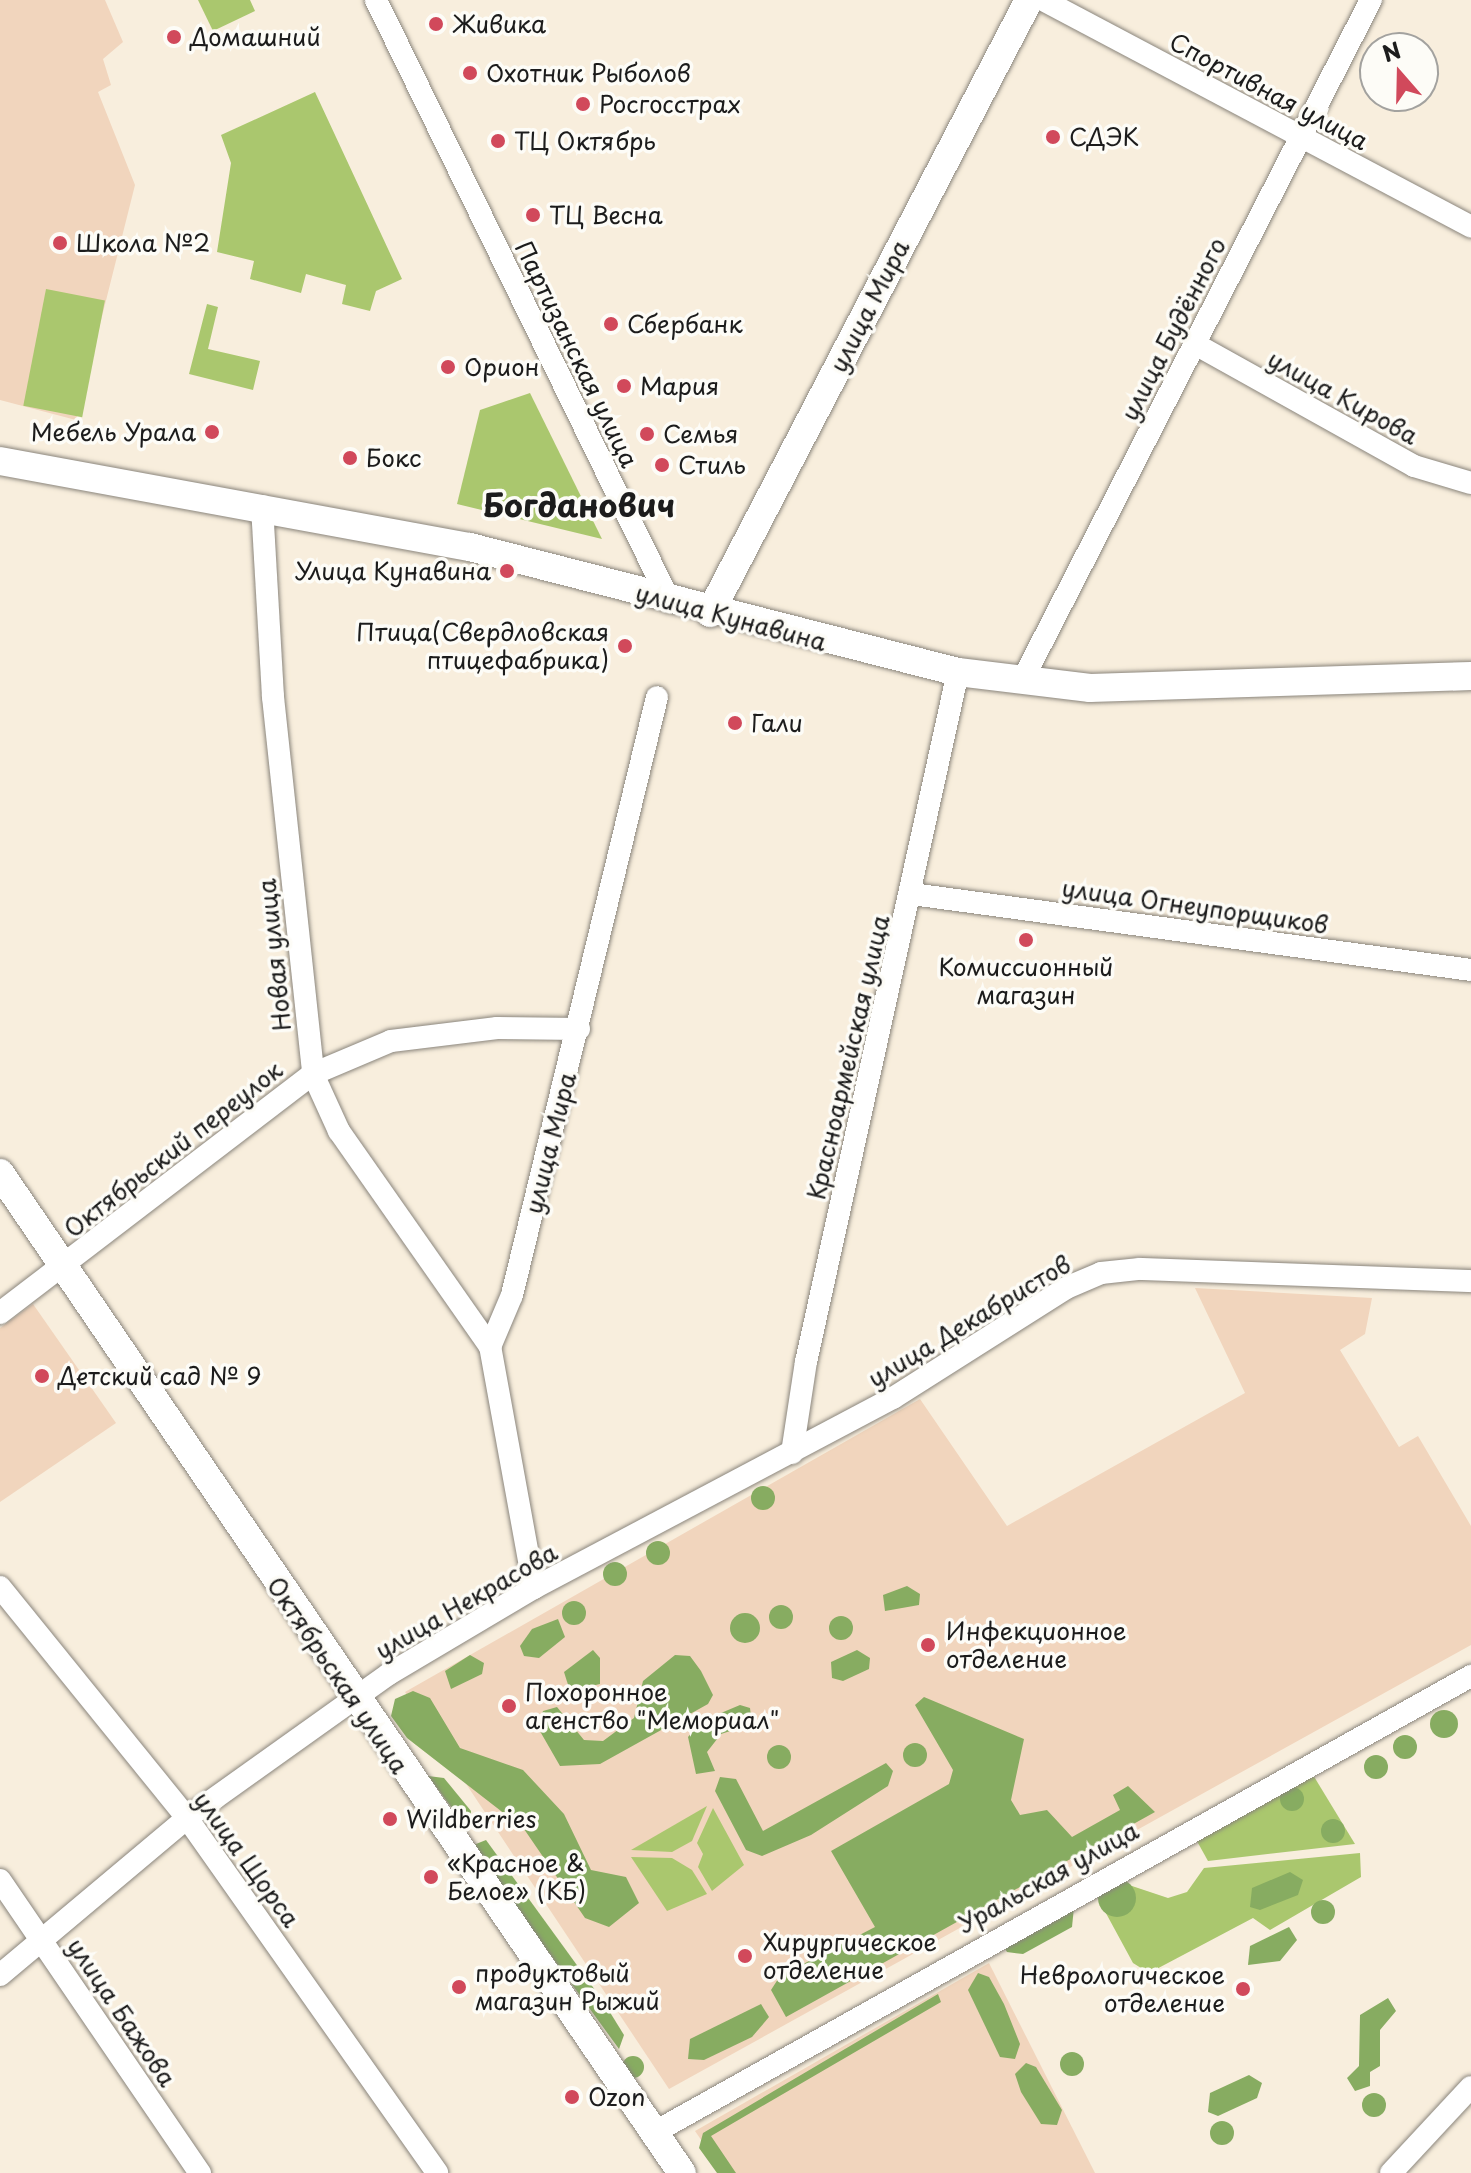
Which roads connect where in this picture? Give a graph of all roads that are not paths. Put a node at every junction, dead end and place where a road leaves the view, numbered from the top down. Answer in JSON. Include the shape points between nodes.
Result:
{"nodes":[{"id":1,"x":376,"y":0,"type":"edge"},
{"id":2,"x":1029,"y":0,"type":"edge"},
{"id":3,"x":1043,"y":0,"type":"edge"},
{"id":4,"x":1371,"y":0,"type":"edge"},
{"id":5,"x":1300,"y":136,"type":"junction"},
{"id":6,"x":1471,"y":227,"type":"edge"},
{"id":7,"x":1195,"y":344,"type":"junction"},
{"id":8,"x":0,"y":461,"type":"edge"},
{"id":9,"x":1471,"y":483,"type":"edge"},
{"id":10,"x":262,"y":506,"type":"junction"},
{"id":11,"x":670,"y":602,"type":"junction"},
{"id":12,"x":710,"y":613,"type":"junction"},
{"id":13,"x":958,"y":672,"type":"junction"},
{"id":14,"x":1471,"y":676,"type":"edge"},
{"id":15,"x":1022,"y":681,"type":"junction"},
{"id":16,"x":657,"y":697,"type":"dead end"},
{"id":17,"x":912,"y":894,"type":"junction"},
{"id":18,"x":1471,"y":970,"type":"edge"},
{"id":19,"x":579,"y":1029,"type":"junction"},
{"id":20,"x":313,"y":1074,"type":"junction"},
{"id":21,"x":0,"y":1173,"type":"edge"},
{"id":22,"x":63,"y":1266,"type":"junction"},
{"id":23,"x":1471,"y":1281,"type":"edge"},
{"id":24,"x":0,"y":1313,"type":"edge"},
{"id":25,"x":490,"y":1347,"type":"junction"},
{"id":26,"x":792,"y":1453,"type":"junction"},
{"id":27,"x":0,"y":1587,"type":"edge"},
{"id":28,"x":534,"y":1588,"type":"junction"},
{"id":29,"x":1471,"y":1676,"type":"edge"},
{"id":30,"x":355,"y":1702,"type":"junction"},
{"id":31,"x":187,"y":1818,"type":"junction"},
{"id":32,"x":0,"y":1880,"type":"edge"},
{"id":33,"x":41,"y":1940,"type":"junction"},
{"id":34,"x":0,"y":1975,"type":"edge"},
{"id":35,"x":1471,"y":2087,"type":"edge"},
{"id":36,"x":655,"y":2132,"type":"junction"},
{"id":37,"x":200,"y":2173,"type":"edge"},
{"id":38,"x":437,"y":2173,"type":"edge"},
{"id":39,"x":682,"y":2173,"type":"edge"},
{"id":40,"x":1391,"y":2173,"type":"edge"}],
"edges":[{"from":1,"to":11,"type":"street","name":"Партизанская улица"},
{"from":2,"to":12,"type":"main road","name":"улица Мира"},
{"from":3,"to":5,"type":"street","name":"Спортивная улица"},
{"from":4,"to":5,"type":"street","name":"улица Будённого"},
{"from":5,"to":6,"type":"street","name":"Спортивная улица"},
{"from":5,"to":7,"type":"street","name":"улица Будённого"},
{"from":7,"to":9,"type":"street","name":"улица Кирова","via":[[1414,466]]},
{"from":7,"to":15,"type":"street","name":"улица Будённого"},
{"from":8,"to":10,"type":"main road","name":"улица Кунавина"},
{"from":10,"to":11,"type":"main road","name":"улица Кунавина","via":[[470,547]]},
{"from":10,"to":20,"type":"street","name":"Новая улица","via":[[273,697]]},
{"from":11,"to":12,"type":"main road","name":"улица Кунавина"},
{"from":12,"to":13,"type":"main road","name":"улица Кунавина"},
{"from":13,"to":15,"type":"main road","name":"улица Кунавина"},
{"from":13,"to":17,"type":"street","name":"Красноармейская улица"},
{"from":14,"to":15,"type":"main road","name":"улица Кунавина","via":[[1137,688]]},
{"from":16,"to":19,"type":"street","name":"улица Мира"},
{"from":17,"to":18,"type":"street","name":"улица Огнеупорщиков"},
{"from":17,"to":26,"type":"street","name":"Красноармейская улица","via":[[806,1362]]},
{"from":19,"to":20,"type":"street","name":"Октябрьский переулок","via":[[497,1028],[391,1041]]},
{"from":19,"to":25,"type":"street","name":"улица Мира","via":[[512,1295]]},
{"from":20,"to":22,"type":"street","name":"Октябрьский переулок"},
{"from":20,"to":25,"type":"street","name":"Новая улица","via":[[347,1143]]},
{"from":21,"to":22,"type":"main road","name":"Октябрьская улица"},
{"from":22,"to":24,"type":"street","name":"Октябрьский переулок"},
{"from":22,"to":30,"type":"main road","name":"Октябрьская улица"},
{"from":23,"to":26,"type":"street","name":"улица Декабристов","via":[[1101,1273]]},
{"from":25,"to":28,"type":"street"},
{"from":26,"to":28,"type":"street","name":"улица Некрасова"},
{"from":27,"to":31,"type":"street","name":"улица Щорса"},
{"from":28,"to":30,"type":"street","name":"улица Некрасова","via":[[389,1674]]},
{"from":29,"to":36,"type":"street","name":"Уральская улица"},
{"from":30,"to":31,"type":"street","name":"улица Некрасова"},
{"from":30,"to":36,"type":"main road","name":"Октябрьская улица"},
{"from":31,"to":33,"type":"street","name":"улица Некрасова"},
{"from":31,"to":38,"type":"street","name":"улица Щорса"},
{"from":32,"to":33,"type":"street","name":"улица Бажова"},
{"from":33,"to":34,"type":"street","name":"улица Некрасова"},
{"from":33,"to":37,"type":"street","name":"улица Бажова"},
{"from":35,"to":40,"type":"street"},
{"from":36,"to":39,"type":"main road","name":"Октябрьская улица"}]}
